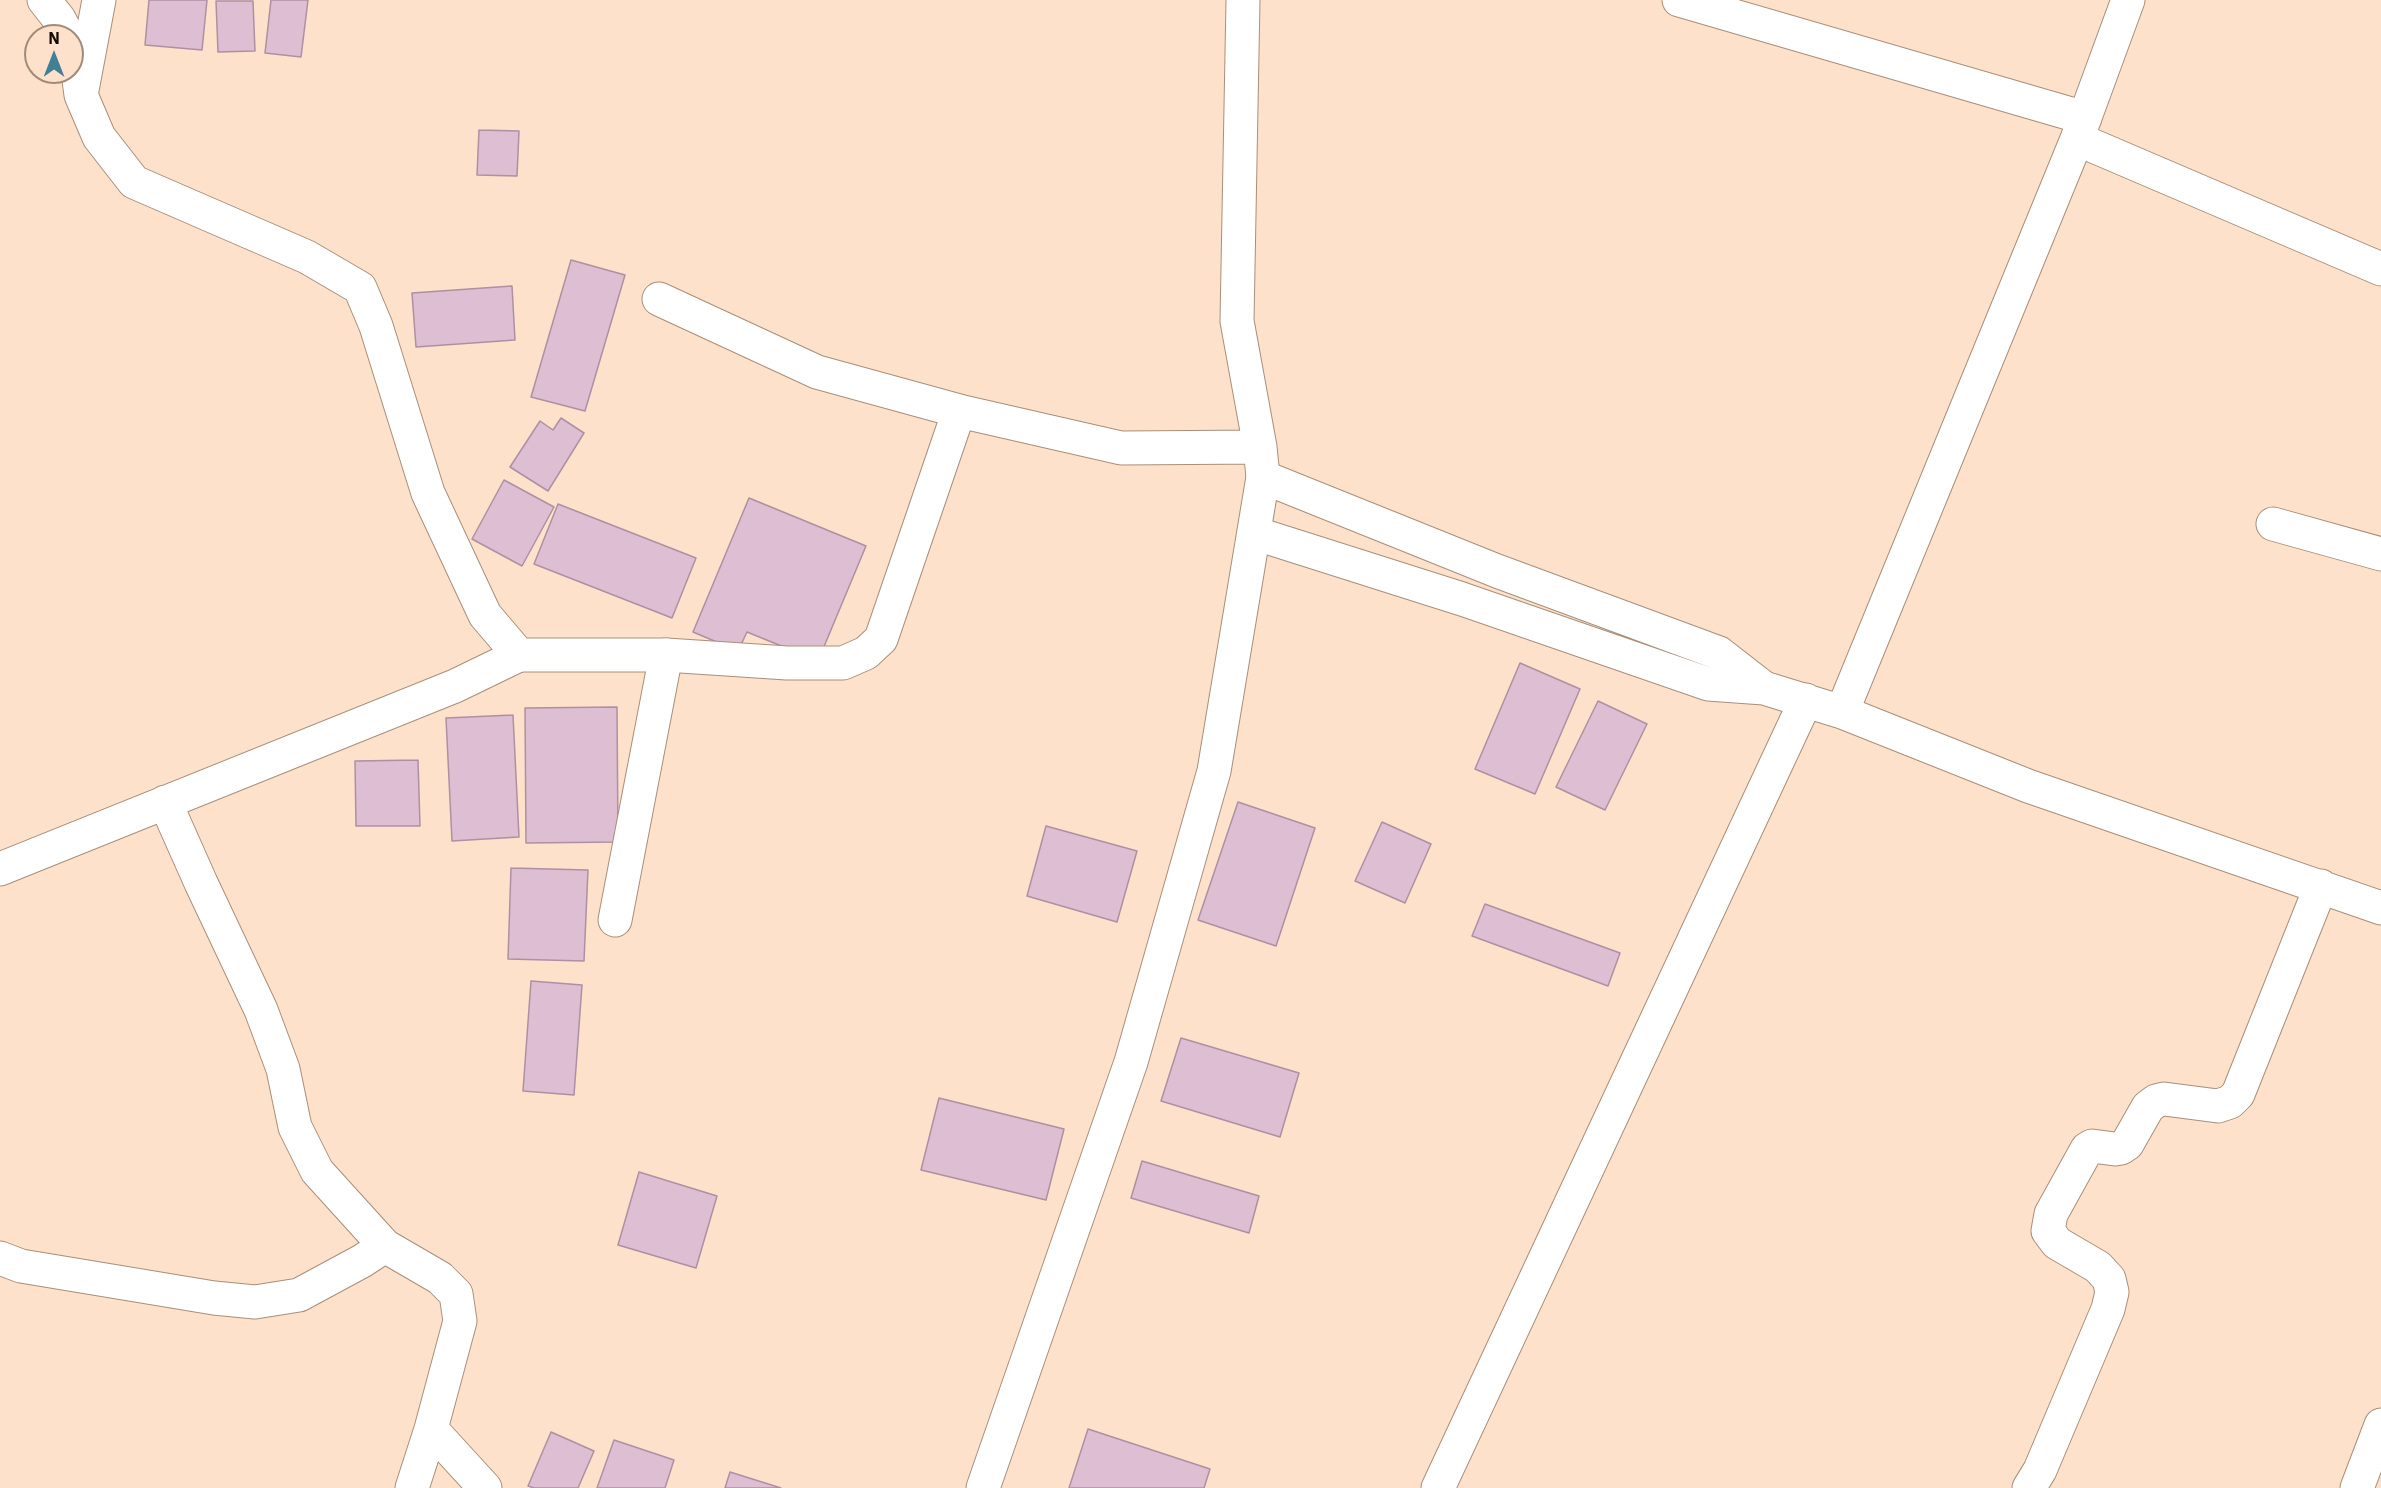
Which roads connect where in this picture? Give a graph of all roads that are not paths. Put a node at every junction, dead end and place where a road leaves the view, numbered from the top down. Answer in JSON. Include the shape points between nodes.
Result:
{"nodes":[{"id":1,"x":44,"y":0,"type":"edge"},
{"id":2,"x":99,"y":0,"type":"edge"},
{"id":3,"x":1243,"y":0,"type":"edge"},
{"id":4,"x":1679,"y":0,"type":"edge"},
{"id":5,"x":2128,"y":0,"type":"edge"},
{"id":6,"x":61,"y":24,"type":"edge"},
{"id":7,"x":80,"y":84,"type":"edge"},
{"id":8,"x":81,"y":95,"type":"junction"},
{"id":9,"x":2081,"y":129,"type":"junction"},
{"id":10,"x":2381,"y":269,"type":"edge"},
{"id":11,"x":659,"y":299,"type":"dead end"},
{"id":12,"x":959,"y":411,"type":"junction"},
{"id":13,"x":1262,"y":462,"type":"junction"},
{"id":14,"x":2273,"y":524,"type":"dead end"},
{"id":15,"x":1254,"y":533,"type":"junction"},
{"id":16,"x":2381,"y":554,"type":"edge"},
{"id":17,"x":519,"y":655,"type":"junction"},
{"id":18,"x":666,"y":655,"type":"junction"},
{"id":19,"x":1764,"y":688,"type":"junction"},
{"id":20,"x":1806,"y":700,"type":"junction"},
{"id":21,"x":1842,"y":712,"type":"junction"},
{"id":22,"x":165,"y":802,"type":"junction"},
{"id":23,"x":0,"y":869,"type":"edge"},
{"id":24,"x":2321,"y":886,"type":"junction"},
{"id":25,"x":2381,"y":908,"type":"edge"},
{"id":26,"x":615,"y":920,"type":"dead end"},
{"id":27,"x":385,"y":1246,"type":"junction"},
{"id":28,"x":0,"y":1258,"type":"edge"},
{"id":29,"x":2381,"y":1425,"type":"edge"},
{"id":30,"x":431,"y":1429,"type":"junction"},
{"id":31,"x":412,"y":1488,"type":"edge"},
{"id":32,"x":484,"y":1488,"type":"edge"},
{"id":33,"x":983,"y":1488,"type":"edge"},
{"id":34,"x":1438,"y":1488,"type":"edge"},
{"id":35,"x":2029,"y":1488,"type":"edge"},
{"id":36,"x":2357,"y":1488,"type":"edge"}],
"edges":[{"from":1,"to":6,"type":"street"},
{"from":2,"to":8,"type":"street"},
{"from":3,"to":13,"type":"street","via":[[1237,321]]},
{"from":4,"to":9,"type":"street"},
{"from":5,"to":9,"type":"street"},
{"from":7,"to":8,"type":"street"},
{"from":8,"to":17,"type":"street","via":[[99,137],[134,182],[307,257],[360,288],[376,326],[428,493],[485,615]]},
{"from":9,"to":10,"type":"street"},
{"from":9,"to":21,"type":"street"},
{"from":11,"to":12,"type":"street","via":[[817,372]]},
{"from":12,"to":13,"type":"street","via":[[1121,448]]},
{"from":12,"to":18,"type":"street","via":[[881,639],[866,654],[843,663]]},
{"from":13,"to":15,"type":"street"},
{"from":13,"to":19,"type":"street","via":[[1497,571],[1719,653]]},
{"from":14,"to":16,"type":"street"},
{"from":15,"to":19,"type":"street","via":[[1462,599],[1708,684]]},
{"from":15,"to":33,"type":"street","via":[[1214,771],[1157,973],[1131,1062]]},
{"from":17,"to":18,"type":"street"},
{"from":17,"to":22,"type":"street","via":[[455,687]]},
{"from":18,"to":26,"type":"street"},
{"from":19,"to":20,"type":"street"},
{"from":20,"to":21,"type":"street"},
{"from":20,"to":34,"type":"street"},
{"from":21,"to":24,"type":"street","via":[[2028,786]]},
{"from":22,"to":23,"type":"street"},
{"from":22,"to":27,"type":"street","via":[[261,1010],[283,1069],[295,1127],[317,1171]]},
{"from":24,"to":25,"type":"street"},
{"from":24,"to":35,"type":"street","via":[[2238,1094],[2218,1106],[2156,1101],[2148,1107],[2127,1144],[2121,1148],[2087,1149],[2051,1215],[2048,1231],[2057,1243],[2098,1267],[2109,1279],[2112,1292],[2040,1470]]},
{"from":27,"to":28,"type":"street","via":[[299,1294],[255,1302],[21,1266]]},
{"from":27,"to":30,"type":"street","via":[[440,1278],[456,1294],[460,1320]]},
{"from":29,"to":36,"type":"street"},
{"from":30,"to":31,"type":"street"},
{"from":30,"to":32,"type":"street"}]}
